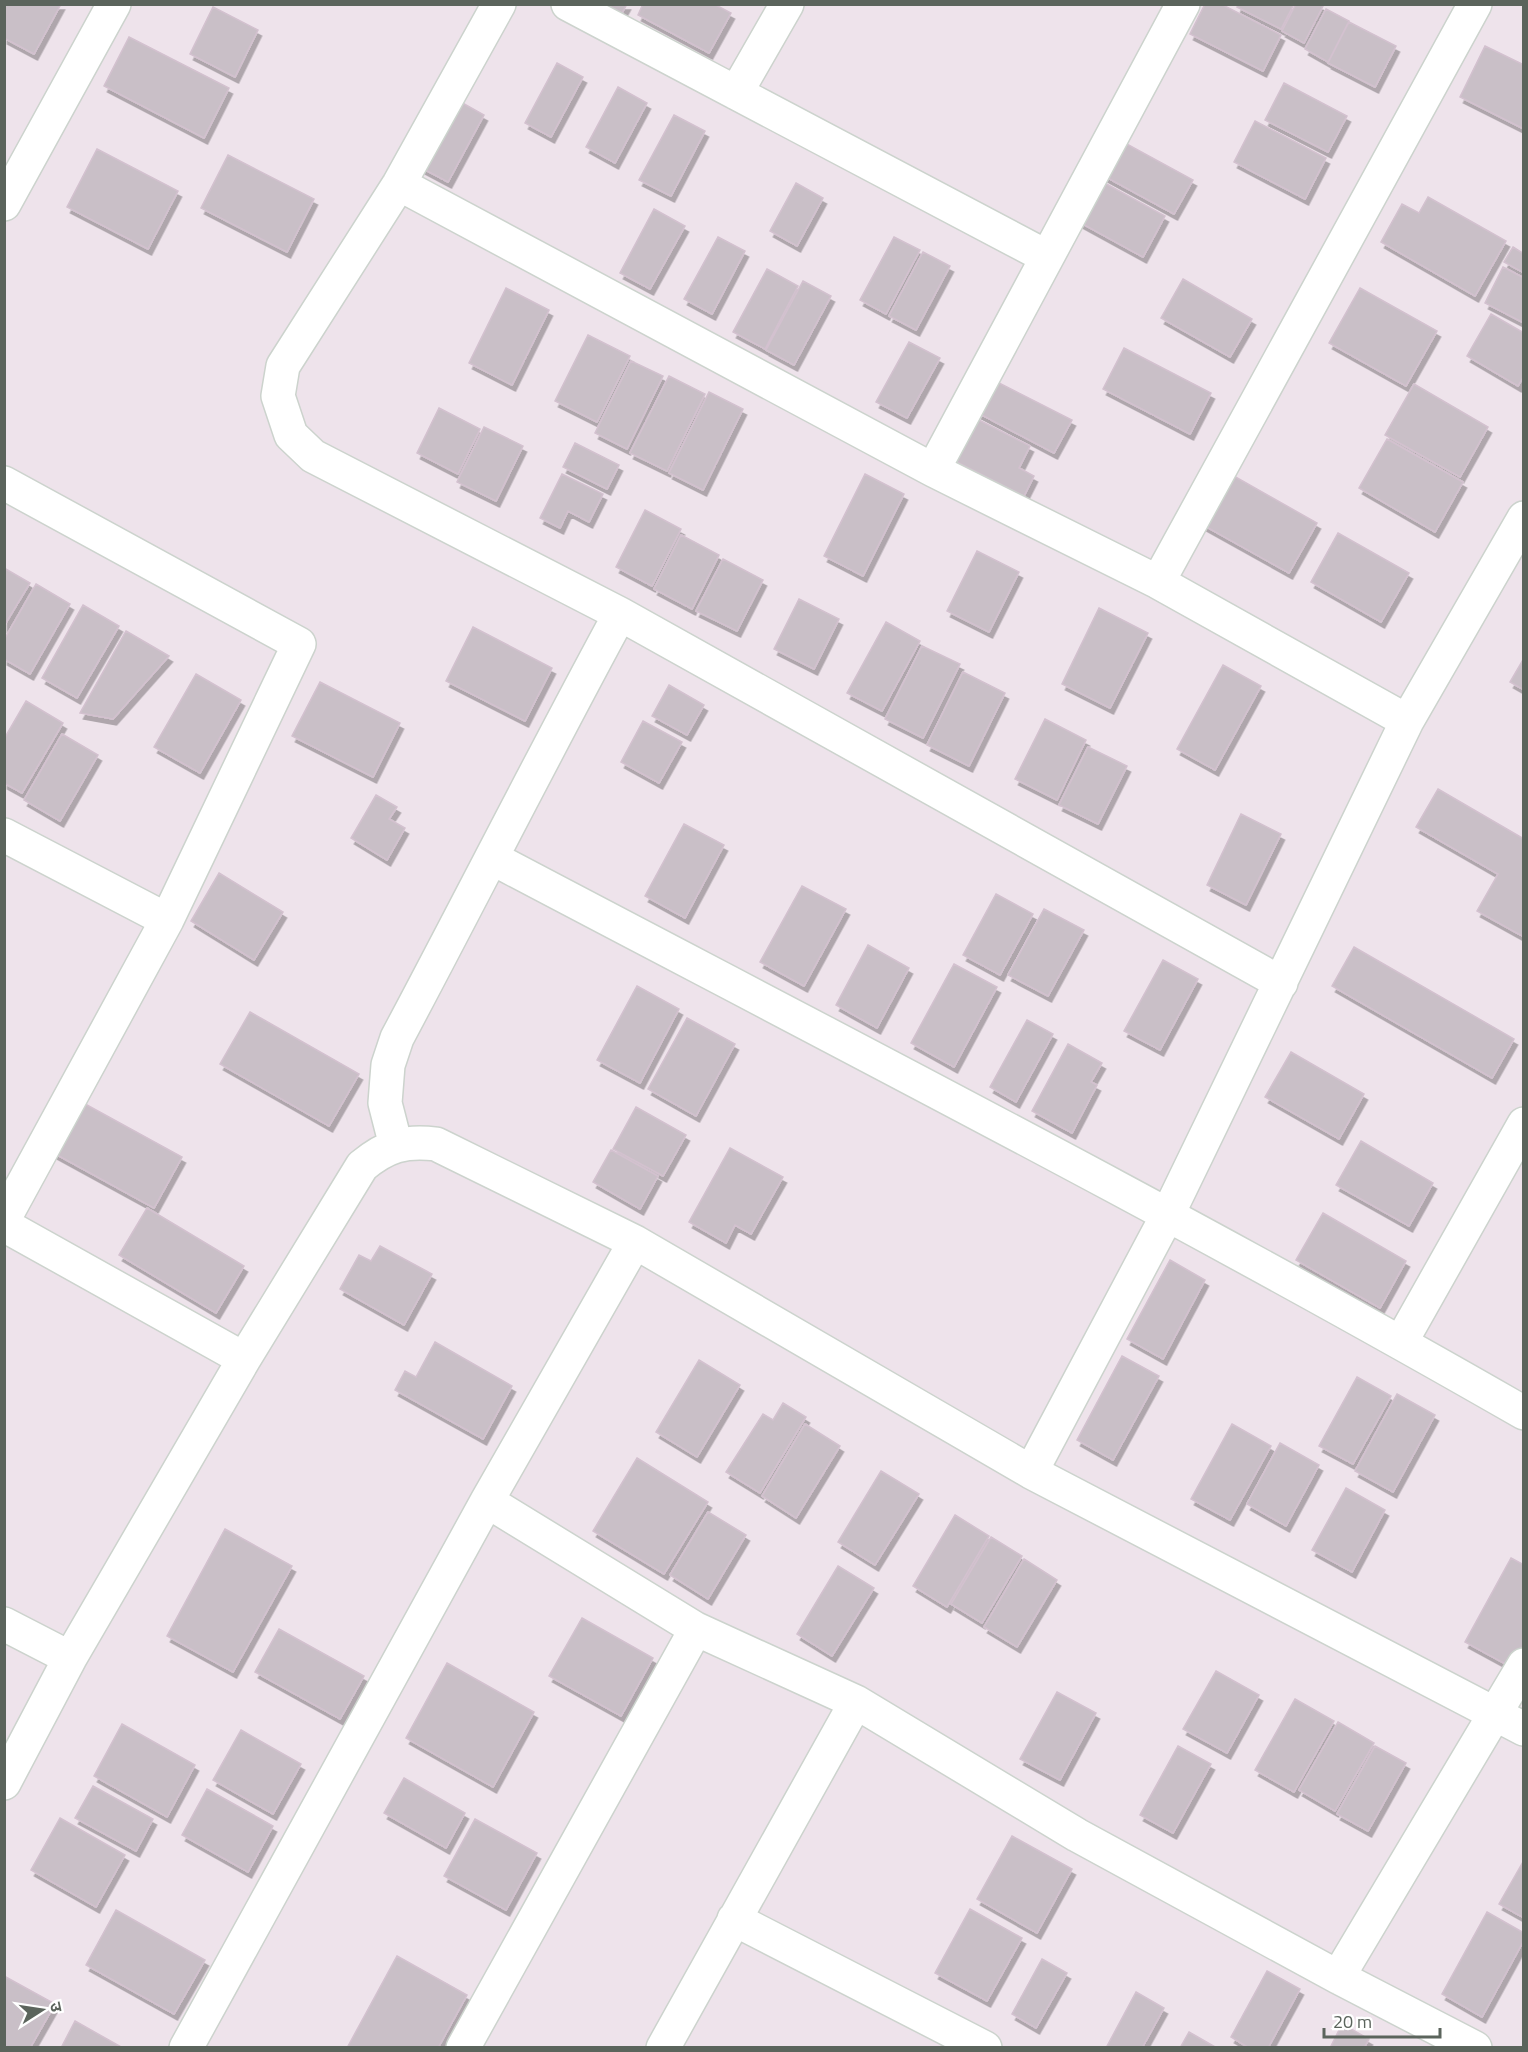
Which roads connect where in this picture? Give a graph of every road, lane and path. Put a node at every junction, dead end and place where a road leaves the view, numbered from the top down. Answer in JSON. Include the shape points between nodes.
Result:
{"nodes":[{"id":1,"x":114,"y":4,"type":"edge"},
{"id":2,"x":499,"y":4,"type":"edge"},
{"id":3,"x":568,"y":4,"type":"edge"},
{"id":4,"x":787,"y":4,"type":"edge"},
{"id":5,"x":1183,"y":4,"type":"edge"},
{"id":6,"x":1470,"y":6,"type":"edge"},
{"id":7,"x":736,"y":93,"type":"junction"},
{"id":8,"x":399,"y":184,"type":"junction"},
{"id":9,"x":4,"y":204,"type":"edge"},
{"id":10,"x":1047,"y":257,"type":"junction"},
{"id":11,"x":933,"y":470,"type":"junction"},
{"id":12,"x":4,"y":483,"type":"edge"},
{"id":13,"x":1524,"y":518,"type":"edge"},
{"id":14,"x":1158,"y":582,"type":"junction"},
{"id":15,"x":620,"y":614,"type":"junction"},
{"id":16,"x":1407,"y":721,"type":"junction"},
{"id":17,"x":4,"y":835,"type":"edge"},
{"id":18,"x":492,"y":858,"type":"junction"},
{"id":19,"x":167,"y":920,"type":"junction"},
{"id":20,"x":1281,"y":983,"type":"junction"},
{"id":21,"x":1524,"y":1124,"type":"edge"},
{"id":22,"x":396,"y":1146,"type":"junction"},
{"id":23,"x":1167,"y":1216,"type":"junction"},
{"id":24,"x":4,"y":1219,"type":"edge"},
{"id":25,"x":4,"y":1226,"type":"edge"},
{"id":26,"x":635,"y":1242,"type":"junction"},
{"id":27,"x":1401,"y":1342,"type":"junction"},
{"id":28,"x":244,"y":1359,"type":"junction"},
{"id":29,"x":1524,"y":1413,"type":"edge"},
{"id":30,"x":1031,"y":1472,"type":"junction"},
{"id":31,"x":487,"y":1501,"type":"junction"},
{"id":32,"x":4,"y":1624,"type":"edge"},
{"id":33,"x":696,"y":1629,"type":"junction"},
{"id":34,"x":70,"y":1658,"type":"junction"},
{"id":35,"x":1524,"y":1665,"type":"edge"},
{"id":36,"x":856,"y":1702,"type":"junction"},
{"id":37,"x":1510,"y":1721,"type":"edge"},
{"id":38,"x":4,"y":1783,"type":"edge"},
{"id":39,"x":734,"y":1919,"type":"junction"},
{"id":40,"x":1338,"y":1977,"type":"junction"},
{"id":41,"x":967,"y":2043,"type":"edge"},
{"id":42,"x":186,"y":2048,"type":"edge"},
{"id":43,"x":463,"y":2048,"type":"edge"},
{"id":44,"x":663,"y":2048,"type":"edge"},
{"id":45,"x":1475,"y":2048,"type":"edge"}],
"edges":[{"from":1,"to":9,"type":"street"},
{"from":2,"to":8,"type":"street"},
{"from":3,"to":7,"type":"street"},
{"from":4,"to":7,"type":"street"},
{"from":5,"to":10,"type":"street"},
{"from":6,"to":14,"type":"street"},
{"from":7,"to":10,"type":"street"},
{"from":8,"to":11,"type":"street"},
{"from":8,"to":15,"type":"street","via":[[283,366],[278,396],[291,435],[313,456]]},
{"from":10,"to":11,"type":"street"},
{"from":11,"to":14,"type":"street"},
{"from":12,"to":19,"type":"street","via":[[299,644]]},
{"from":13,"to":16,"type":"street"},
{"from":14,"to":16,"type":"street"},
{"from":15,"to":18,"type":"street"},
{"from":15,"to":20,"type":"street"},
{"from":16,"to":20,"type":"street"},
{"from":17,"to":19,"type":"street"},
{"from":18,"to":22,"type":"street","via":[[397,1038],[388,1065],[386,1103]]},
{"from":18,"to":23,"type":"street"},
{"from":19,"to":24,"type":"street"},
{"from":20,"to":23,"type":"street"},
{"from":21,"to":27,"type":"street"},
{"from":22,"to":26,"type":"street","via":[[415,1141],[436,1144]]},
{"from":22,"to":28,"type":"street","via":[[377,1154],[362,1167]]},
{"from":23,"to":27,"type":"street"},
{"from":23,"to":30,"type":"street"},
{"from":25,"to":28,"type":"street"},
{"from":26,"to":30,"type":"street"},
{"from":26,"to":31,"type":"street"},
{"from":27,"to":29,"type":"street"},
{"from":28,"to":34,"type":"street"},
{"from":30,"to":37,"type":"street"},
{"from":31,"to":33,"type":"street"},
{"from":31,"to":42,"type":"street"},
{"from":32,"to":34,"type":"street"},
{"from":33,"to":36,"type":"street"},
{"from":33,"to":43,"type":"street"},
{"from":34,"to":38,"type":"street"},
{"from":35,"to":37,"type":"street"},
{"from":36,"to":39,"type":"street"},
{"from":36,"to":40,"type":"street","via":[[1077,1835]]},
{"from":37,"to":40,"type":"street"},
{"from":39,"to":41,"type":"street"},
{"from":39,"to":44,"type":"street"},
{"from":40,"to":45,"type":"street"}]}
